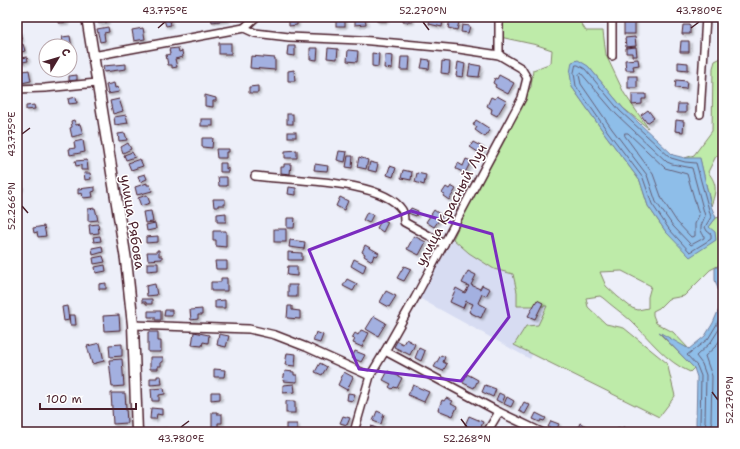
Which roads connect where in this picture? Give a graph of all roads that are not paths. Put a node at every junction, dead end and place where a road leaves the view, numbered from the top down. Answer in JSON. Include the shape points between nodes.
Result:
{"nodes":[{"id":1,"x":87,"y":17,"type":"edge"},
{"id":2,"x":256,"y":17,"type":"edge"},
{"id":3,"x":499,"y":17,"type":"edge"},
{"id":4,"x":612,"y":17,"type":"edge"},
{"id":5,"x":706,"y":17,"type":"edge"},
{"id":6,"x":244,"y":28,"type":"junction"},
{"id":7,"x":499,"y":54,"type":"junction"},
{"id":8,"x":93,"y":56,"type":"junction"},
{"id":9,"x":612,"y":56,"type":"dead end"},
{"id":10,"x":97,"y":82,"type":"junction"},
{"id":11,"x":17,"y":89,"type":"edge"},
{"id":12,"x":700,"y":114,"type":"dead end"},
{"id":13,"x":255,"y":176,"type":"dead end"},
{"id":14,"x":444,"y":244,"type":"junction"},
{"id":15,"x":133,"y":325,"type":"junction"},
{"id":16,"x":385,"y":351,"type":"junction"},
{"id":17,"x":370,"y":376,"type":"junction"},
{"id":18,"x":499,"y":412,"type":"junction"},
{"id":19,"x":137,"y":432,"type":"edge"},
{"id":20,"x":354,"y":432,"type":"edge"},
{"id":21,"x":487,"y":432,"type":"edge"},
{"id":22,"x":541,"y":432,"type":"edge"}],
"edges":[{"from":1,"to":8,"type":"street","name":"улица Рябова"},
{"from":2,"to":6,"type":"street"},
{"from":3,"to":7,"type":"street"},
{"from":4,"to":9,"type":"street"},
{"from":5,"to":12,"type":"street"},
{"from":6,"to":7,"type":"street","via":[[255,33],[360,40]]},
{"from":6,"to":8,"type":"street"},
{"from":7,"to":14,"type":"street","name":"улица Красный Луч","via":[[521,68],[527,78],[522,98]]},
{"from":8,"to":10,"type":"street","name":"улица Рябова"},
{"from":10,"to":11,"type":"street"},
{"from":10,"to":15,"type":"street","name":"улица Рябова","via":[[126,260]]},
{"from":13,"to":14,"type":"street","via":[[360,188],[390,198],[402,211],[404,222]]},
{"from":14,"to":16,"type":"street","name":"улица Красный Луч"},
{"from":15,"to":17,"type":"street","via":[[249,329],[275,335],[306,347]]},
{"from":15,"to":19,"type":"street","name":"улица Рябова"},
{"from":16,"to":17,"type":"street","name":"улица Красный Луч"},
{"from":16,"to":18,"type":"street"},
{"from":17,"to":20,"type":"street","name":"улица Красный Луч"},
{"from":18,"to":21,"type":"street"},
{"from":18,"to":22,"type":"street"}]}
